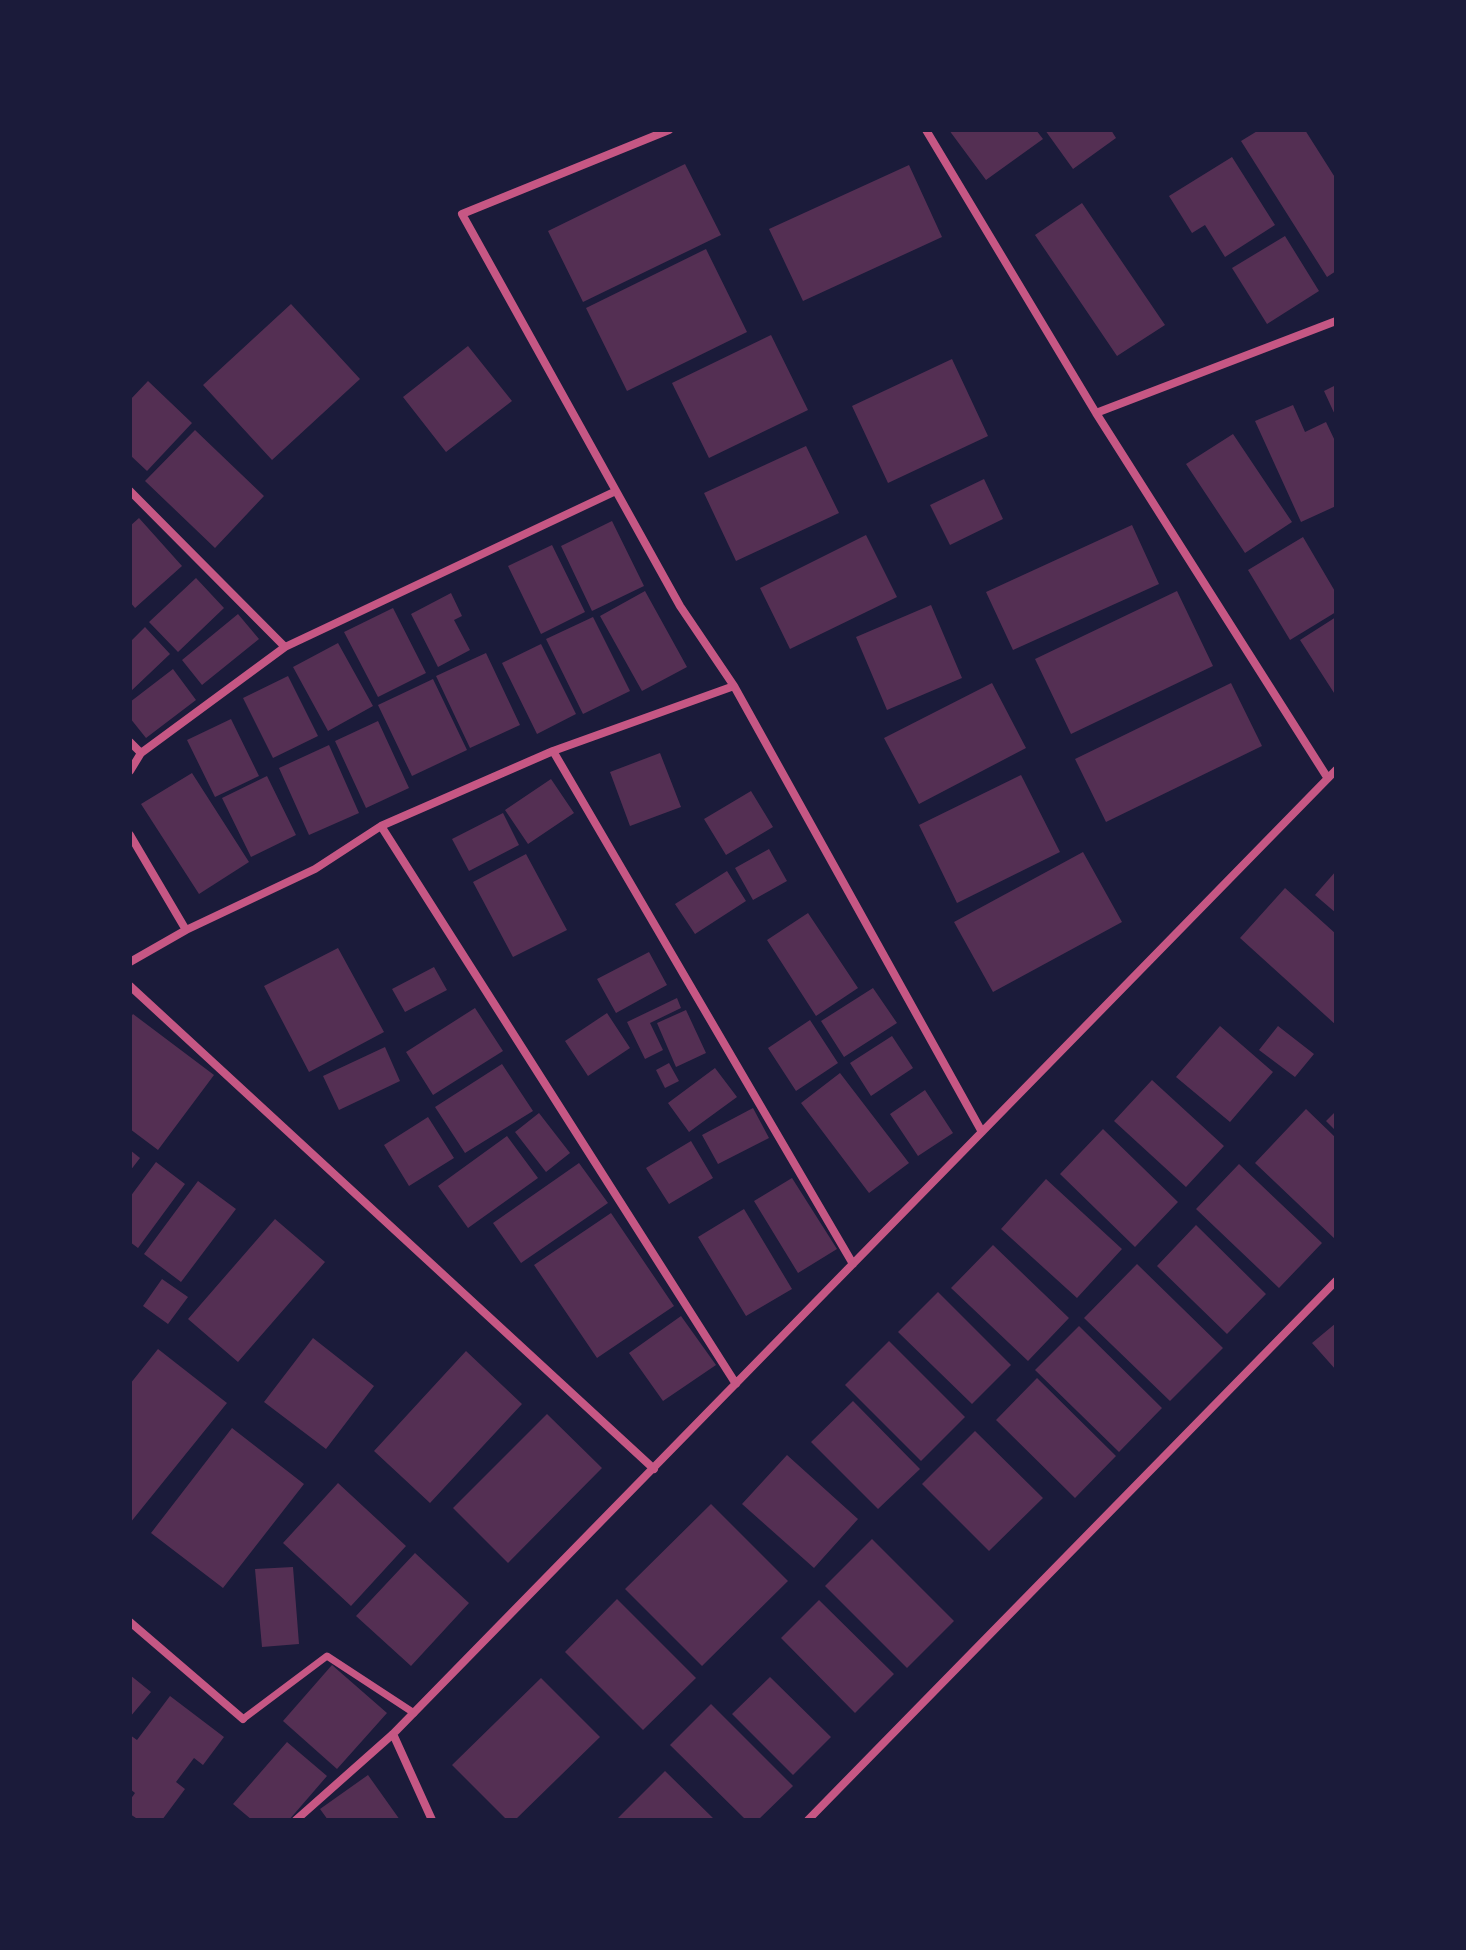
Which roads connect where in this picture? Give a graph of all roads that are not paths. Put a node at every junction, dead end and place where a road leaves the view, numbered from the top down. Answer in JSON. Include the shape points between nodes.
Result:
{"nodes":[{"id":1,"x":669,"y":130,"type":"edge"},
{"id":2,"x":926,"y":130,"type":"edge"},
{"id":3,"x":1336,"y":321,"type":"edge"},
{"id":4,"x":1096,"y":413,"type":"junction"},
{"id":5,"x":130,"y":491,"type":"edge"},
{"id":6,"x":616,"y":491,"type":"junction"},
{"id":7,"x":285,"y":647,"type":"junction"},
{"id":8,"x":734,"y":686,"type":"junction"},
{"id":9,"x":130,"y":742,"type":"edge"},
{"id":10,"x":553,"y":751,"type":"junction"},
{"id":11,"x":141,"y":753,"type":"junction"},
{"id":12,"x":1336,"y":770,"type":"edge"},
{"id":13,"x":130,"y":771,"type":"edge"},
{"id":14,"x":1327,"y":777,"type":"junction"},
{"id":15,"x":381,"y":826,"type":"junction"},
{"id":16,"x":130,"y":835,"type":"edge"},
{"id":17,"x":186,"y":930,"type":"junction"},
{"id":18,"x":130,"y":962,"type":"edge"},
{"id":19,"x":130,"y":986,"type":"edge"},
{"id":20,"x":982,"y":1132,"type":"junction"},
{"id":21,"x":853,"y":1264,"type":"junction"},
{"id":22,"x":1336,"y":1281,"type":"edge"},
{"id":23,"x":736,"y":1384,"type":"junction"},
{"id":24,"x":654,"y":1469,"type":"junction"},
{"id":25,"x":130,"y":1622,"type":"edge"},
{"id":26,"x":414,"y":1713,"type":"junction"},
{"id":27,"x":243,"y":1719,"type":"joint"},
{"id":28,"x":393,"y":1734,"type":"junction"},
{"id":29,"x":296,"y":1820,"type":"edge"},
{"id":30,"x":432,"y":1820,"type":"edge"},
{"id":31,"x":808,"y":1820,"type":"edge"}],
"edges":[{"from":1,"to":6,"type":"street","via":[[462,214]]},
{"from":2,"to":4,"type":"street"},
{"from":3,"to":4,"type":"street"},
{"from":4,"to":14,"type":"street"},
{"from":5,"to":7,"type":"street"},
{"from":6,"to":7,"type":"street"},
{"from":6,"to":8,"type":"street","via":[[680,606]]},
{"from":7,"to":11,"type":"street"},
{"from":8,"to":10,"type":"street"},
{"from":8,"to":20,"type":"street"},
{"from":9,"to":11,"type":"street"},
{"from":10,"to":15,"type":"street"},
{"from":10,"to":21,"type":"street"},
{"from":11,"to":13,"type":"street"},
{"from":12,"to":14,"type":"street"},
{"from":14,"to":20,"type":"street"},
{"from":15,"to":17,"type":"street","via":[[315,869]]},
{"from":15,"to":23,"type":"street"},
{"from":16,"to":17,"type":"street"},
{"from":17,"to":18,"type":"street"},
{"from":19,"to":24,"type":"street"},
{"from":20,"to":21,"type":"street"},
{"from":21,"to":23,"type":"street"},
{"from":22,"to":31,"type":"street"},
{"from":23,"to":24,"type":"street"},
{"from":24,"to":26,"type":"street"},
{"from":25,"to":27,"type":"street"},
{"from":26,"to":27,"type":"street","via":[[327,1656]]},
{"from":26,"to":28,"type":"street"},
{"from":28,"to":29,"type":"street"},
{"from":28,"to":30,"type":"street"}]}
